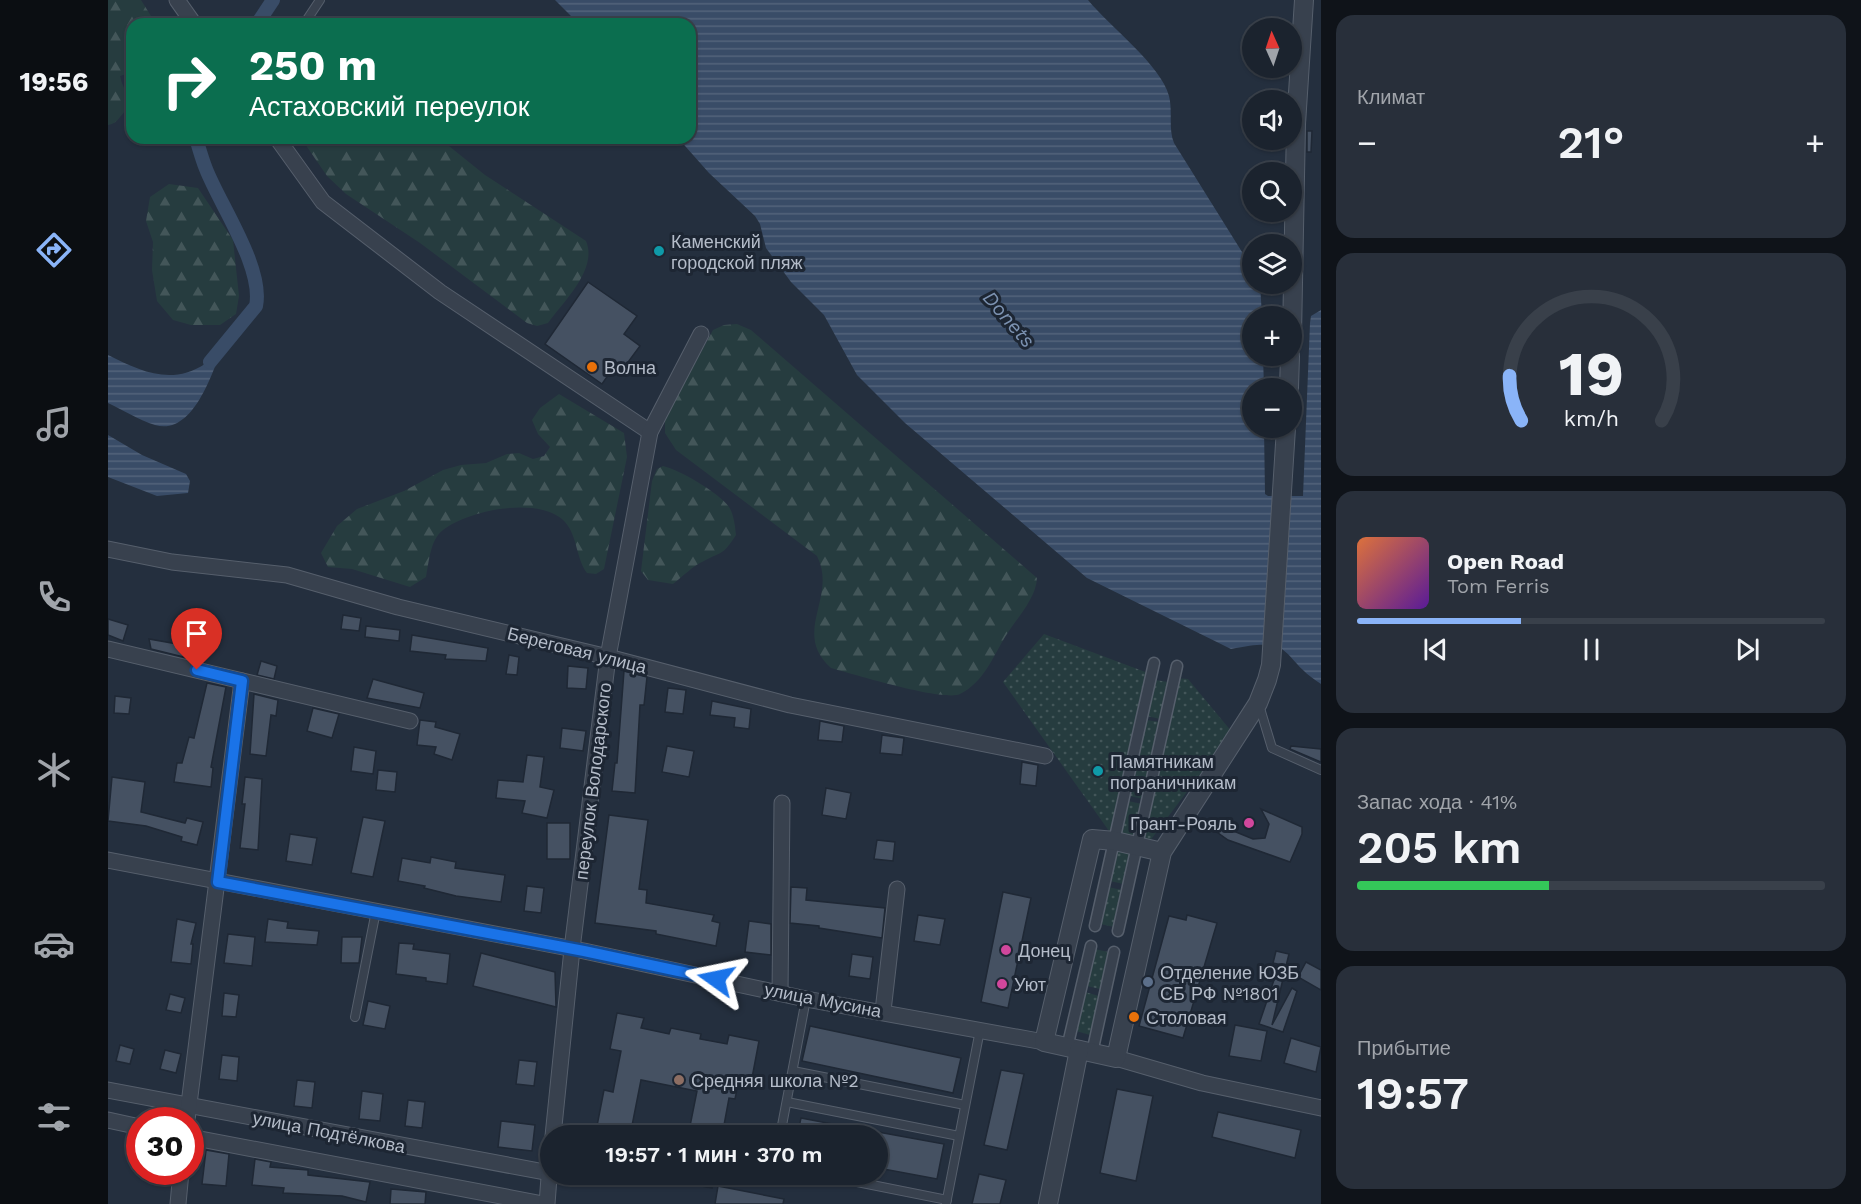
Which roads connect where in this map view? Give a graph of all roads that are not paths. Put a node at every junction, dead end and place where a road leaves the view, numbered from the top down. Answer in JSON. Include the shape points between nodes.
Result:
{"nodes":[{"id":1,"x":177,"y":0,"type":"edge"},
{"id":2,"x":320,"y":0,"type":"edge"},
{"id":3,"x":1304,"y":0,"type":"edge"},
{"id":4,"x":190,"y":18,"type":"edge"},
{"id":5,"x":308,"y":18,"type":"edge"},
{"id":6,"x":281,"y":144,"type":"edge"},
{"id":7,"x":1292,"y":306,"type":"edge"},
{"id":8,"x":701,"y":333,"type":"dead end"},
{"id":9,"x":650,"y":432,"type":"junction"},
{"id":10,"x":1285,"y":438,"type":"edge"},
{"id":11,"x":108,"y":549,"type":"edge"},
{"id":12,"x":108,"y":649,"type":"edge"},
{"id":13,"x":608,"y":657,"type":"junction"},
{"id":14,"x":1154,"y":663,"type":"dead end"},
{"id":15,"x":1177,"y":666,"type":"dead end"},
{"id":16,"x":242,"y":681,"type":"junction"},
{"id":17,"x":1258,"y":704,"type":"junction"},
{"id":18,"x":410,"y":721,"type":"dead end"},
{"id":19,"x":1045,"y":756,"type":"dead end"},
{"id":20,"x":1321,"y":770,"type":"edge"},
{"id":21,"x":782,"y":803,"type":"dead end"},
{"id":22,"x":1115,"y":841,"type":"junction"},
{"id":23,"x":1137,"y":846,"type":"junction"},
{"id":24,"x":1162,"y":852,"type":"junction"},
{"id":25,"x":108,"y":860,"type":"edge"},
{"id":26,"x":218,"y":882,"type":"junction"},
{"id":27,"x":897,"y":889,"type":"dead end"},
{"id":28,"x":376,"y":911,"type":"junction"},
{"id":29,"x":1095,"y":926,"type":"dead end"},
{"id":30,"x":1118,"y":931,"type":"dead end"},
{"id":31,"x":1091,"y":946,"type":"dead end"},
{"id":32,"x":572,"y":949,"type":"junction"},
{"id":33,"x":1114,"y":952,"type":"dead end"},
{"id":34,"x":780,"y":993,"type":"junction"},
{"id":35,"x":806,"y":999,"type":"junction"},
{"id":36,"x":884,"y":1011,"type":"junction"},
{"id":37,"x":354,"y":1017,"type":"dead end"},
{"id":38,"x":980,"y":1030,"type":"junction"},
{"id":39,"x":1044,"y":1042,"type":"junction"},
{"id":40,"x":1080,"y":1050,"type":"junction"},
{"id":41,"x":1116,"y":1058,"type":"junction"},
{"id":42,"x":793,"y":1071,"type":"junction"},
{"id":43,"x":108,"y":1090,"type":"edge"},
{"id":44,"x":786,"y":1102,"type":"junction"},
{"id":45,"x":965,"y":1105,"type":"junction"},
{"id":46,"x":165,"y":1107,"type":"edge"},
{"id":47,"x":189,"y":1107,"type":"edge"},
{"id":48,"x":1321,"y":1108,"type":"edge"},
{"id":49,"x":204,"y":1116,"type":"edge"},
{"id":50,"x":108,"y":1120,"type":"edge"},
{"id":51,"x":126,"y":1123,"type":"edge"},
{"id":52,"x":554,"y":1125,"type":"edge"},
{"id":53,"x":782,"y":1125,"type":"edge"},
{"id":54,"x":959,"y":1136,"type":"junction"},
{"id":55,"x":204,"y":1140,"type":"edge"},
{"id":56,"x":540,"y":1167,"type":"edge"},
{"id":57,"x":180,"y":1185,"type":"edge"},
{"id":58,"x":548,"y":1185,"type":"edge"},
{"id":59,"x":868,"y":1185,"type":"edge"},
{"id":60,"x":946,"y":1202,"type":"edge"},
{"id":61,"x":178,"y":1204,"type":"edge"},
{"id":62,"x":545,"y":1204,"type":"edge"},
{"id":63,"x":1048,"y":1204,"type":"edge"}],
"edges":[{"from":1,"to":4,"type":"street"},
{"from":2,"to":5,"type":"lane"},
{"from":3,"to":7,"type":"street","via":[[1296,124]]},
{"from":6,"to":9,"type":"street","via":[[323,202],[440,292]]},
{"from":8,"to":9,"type":"street","name":"переулок Володарского"},
{"from":9,"to":13,"type":"street","name":"переулок Володарского"},
{"from":10,"to":17,"type":"street","via":[[1271,665]]},
{"from":11,"to":13,"type":"street","name":"Береговая улица","via":[[172,562],[287,575],[398,607]]},
{"from":12,"to":16,"type":"street"},
{"from":13,"to":19,"type":"street","name":"Береговая улица","via":[[790,705]]},
{"from":13,"to":32,"type":"street","name":"переулок Володарского"},
{"from":14,"to":22,"type":"street"},
{"from":15,"to":23,"type":"street"},
{"from":16,"to":18,"type":"street"},
{"from":16,"to":26,"type":"street"},
{"from":17,"to":20,"type":"lane","via":[[1272,748]]},
{"from":17,"to":24,"type":"street"},
{"from":21,"to":34,"type":"street"},
{"from":22,"to":23,"type":"street"},
{"from":22,"to":29,"type":"street"},
{"from":22,"to":39,"type":"street","via":[[1092,839]]},
{"from":23,"to":24,"type":"street"},
{"from":23,"to":30,"type":"street"},
{"from":24,"to":41,"type":"street"},
{"from":25,"to":26,"type":"street","name":"улица Мусина"},
{"from":26,"to":28,"type":"street","name":"улица Мусина"},
{"from":26,"to":47,"type":"street"},
{"from":27,"to":36,"type":"street"},
{"from":28,"to":32,"type":"street","name":"улица Мусина"},
{"from":28,"to":37,"type":"lane"},
{"from":31,"to":40,"type":"street"},
{"from":32,"to":34,"type":"street","name":"улица Мусина"},
{"from":32,"to":52,"type":"street","name":"переулок Володарского"},
{"from":33,"to":40,"type":"street"},
{"from":34,"to":35,"type":"street","name":"улица Мусина"},
{"from":35,"to":36,"type":"street","name":"улица Мусина"},
{"from":35,"to":42,"type":"lane"},
{"from":36,"to":38,"type":"street","name":"улица Мусина"},
{"from":38,"to":39,"type":"street","name":"улица Мусина"},
{"from":38,"to":45,"type":"lane"},
{"from":39,"to":40,"type":"street"},
{"from":40,"to":41,"type":"street"},
{"from":40,"to":63,"type":"street"},
{"from":41,"to":48,"type":"street","via":[[1202,1083]]},
{"from":42,"to":44,"type":"lane"},
{"from":42,"to":45,"type":"lane"},
{"from":43,"to":46,"type":"street","name":"улица Подтёлкова"},
{"from":44,"to":53,"type":"lane"},
{"from":44,"to":54,"type":"lane"},
{"from":45,"to":54,"type":"lane"},
{"from":49,"to":56,"type":"street","name":"улица Подтёлкова"},
{"from":50,"to":51,"type":"street"},
{"from":54,"to":60,"type":"lane"},
{"from":55,"to":62,"type":"street","name":"улица Подтёлкова"},
{"from":57,"to":61,"type":"street"},
{"from":58,"to":62,"type":"street"},
{"from":59,"to":60,"type":"lane"}]}
